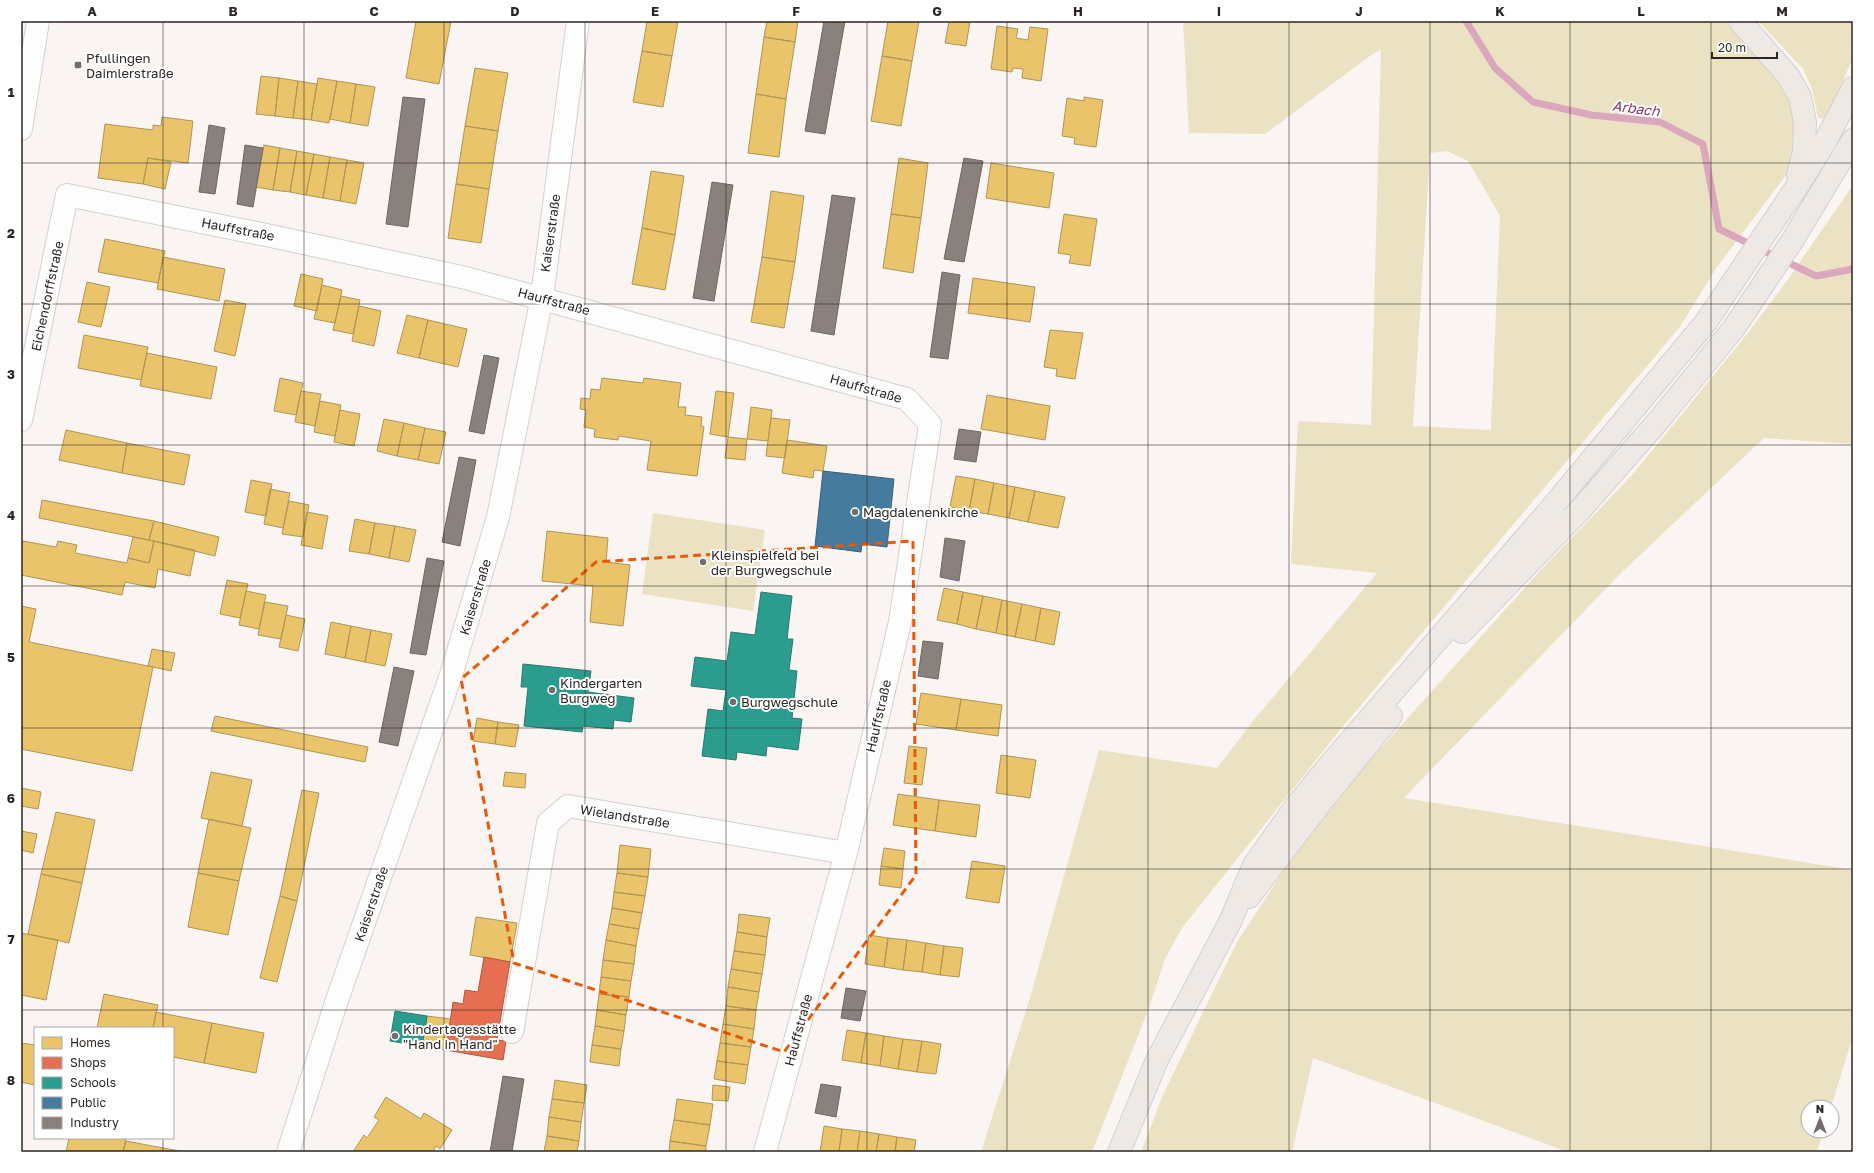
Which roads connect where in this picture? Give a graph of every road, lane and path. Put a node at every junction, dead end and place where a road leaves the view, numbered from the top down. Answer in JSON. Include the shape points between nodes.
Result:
{"nodes":[{"id":1,"x":38,"y":21,"type":"edge"},
{"id":2,"x":578,"y":21,"type":"edge"},
{"id":3,"x":1740,"y":21,"type":"edge"},
{"id":4,"x":1853,"y":88,"type":"edge"},
{"id":5,"x":21,"y":129,"type":"edge"},
{"id":6,"x":1853,"y":140,"type":"edge"},
{"id":7,"x":1794,"y":191,"type":"junction"},
{"id":8,"x":67,"y":195,"type":"joint"},
{"id":9,"x":542,"y":297,"type":"junction"},
{"id":10,"x":21,"y":420,"type":"edge"},
{"id":11,"x":846,"y":853,"type":"junction"},
{"id":12,"x":1230,"y":922,"type":"junction"},
{"id":13,"x":512,"y":1032,"type":"dead end"},
{"id":14,"x":288,"y":1152,"type":"edge"},
{"id":15,"x":765,"y":1152,"type":"edge"},
{"id":16,"x":1120,"y":1152,"type":"edge"}],
"edges":[{"from":1,"to":5,"type":"street"},
{"from":2,"to":9,"type":"street","name":"Kaiserstraße"},
{"from":3,"to":7,"type":"main road","via":[[1789,77],[1800,97],[1806,122],[1804,152]]},
{"from":4,"to":7,"type":"main road","via":[[1825,142]]},
{"from":6,"to":12,"type":"main road","via":[[1792,242],[1734,328],[1659,420],[1581,509],[1444,651],[1322,801]]},
{"from":7,"to":12,"type":"main road","via":[[1706,322],[1553,506],[1296,806],[1254,865]]},
{"from":8,"to":9,"type":"street","name":"Hauffstraße","via":[[286,239]]},
{"from":8,"to":10,"type":"street","name":"Eichendorffstraße"},
{"from":9,"to":11,"type":"street","name":"Hauffstraße","via":[[907,399],[930,424],[900,622]]},
{"from":9,"to":14,"type":"street","name":"Kaiserstraße","via":[[498,517],[482,573],[452,672],[336,1003]]},
{"from":11,"to":13,"type":"street","name":"Wielandstraße","via":[[568,806],[548,823]]},
{"from":11,"to":15,"type":"street","name":"Hauffstraße"},
{"from":12,"to":16,"type":"main road","via":[[1157,1060]]}]}
